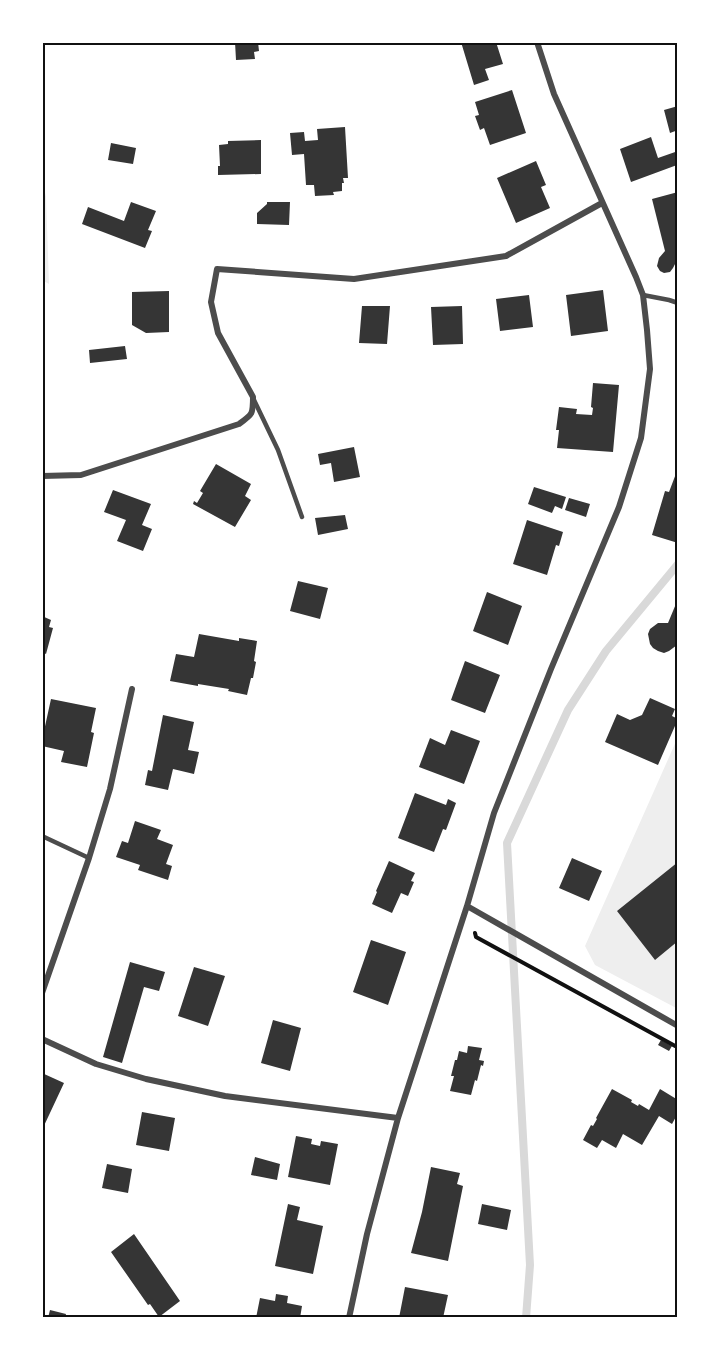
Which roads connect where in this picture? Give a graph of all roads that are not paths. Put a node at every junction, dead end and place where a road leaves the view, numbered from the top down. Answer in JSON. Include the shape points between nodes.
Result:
{"nodes":[{"id":1,"x":537,"y":42,"type":"edge"},
{"id":2,"x":602,"y":203,"type":"junction"},
{"id":3,"x":643,"y":295,"type":"junction"},
{"id":4,"x":678,"y":303,"type":"edge"},
{"id":5,"x":253,"y":397,"type":"junction"},
{"id":6,"x":42,"y":476,"type":"edge"},
{"id":7,"x":302,"y":517,"type":"dead end"},
{"id":8,"x":132,"y":689,"type":"dead end"},
{"id":9,"x":42,"y":836,"type":"edge"},
{"id":10,"x":89,"y":858,"type":"junction"},
{"id":11,"x":466,"y":906,"type":"junction"},
{"id":12,"x":42,"y":993,"type":"edge"},
{"id":13,"x":678,"y":1026,"type":"edge"},
{"id":14,"x":42,"y":1040,"type":"edge"},
{"id":15,"x":398,"y":1118,"type":"junction"},
{"id":16,"x":350,"y":1318,"type":"edge"}],
"edges":[{"from":1,"to":2,"type":"street","via":[[554,94]]},
{"from":2,"to":3,"type":"street"},
{"from":2,"to":5,"type":"street","via":[[506,256],[354,279],[217,269],[211,302],[218,333]]},
{"from":3,"to":4,"type":"lane"},
{"from":3,"to":11,"type":"street","via":[[650,369],[641,438],[619,507],[494,813]]},
{"from":5,"to":6,"type":"street","via":[[250,416],[239,424],[81,475]]},
{"from":5,"to":7,"type":"lane","via":[[278,450]]},
{"from":8,"to":10,"type":"street","via":[[110,789]]},
{"from":9,"to":10,"type":"lane"},
{"from":10,"to":12,"type":"street"},
{"from":11,"to":13,"type":"street"},
{"from":11,"to":15,"type":"street"},
{"from":14,"to":15,"type":"street","via":[[96,1064],[146,1079],[225,1095]]},
{"from":15,"to":16,"type":"street","via":[[367,1234]]}]}
